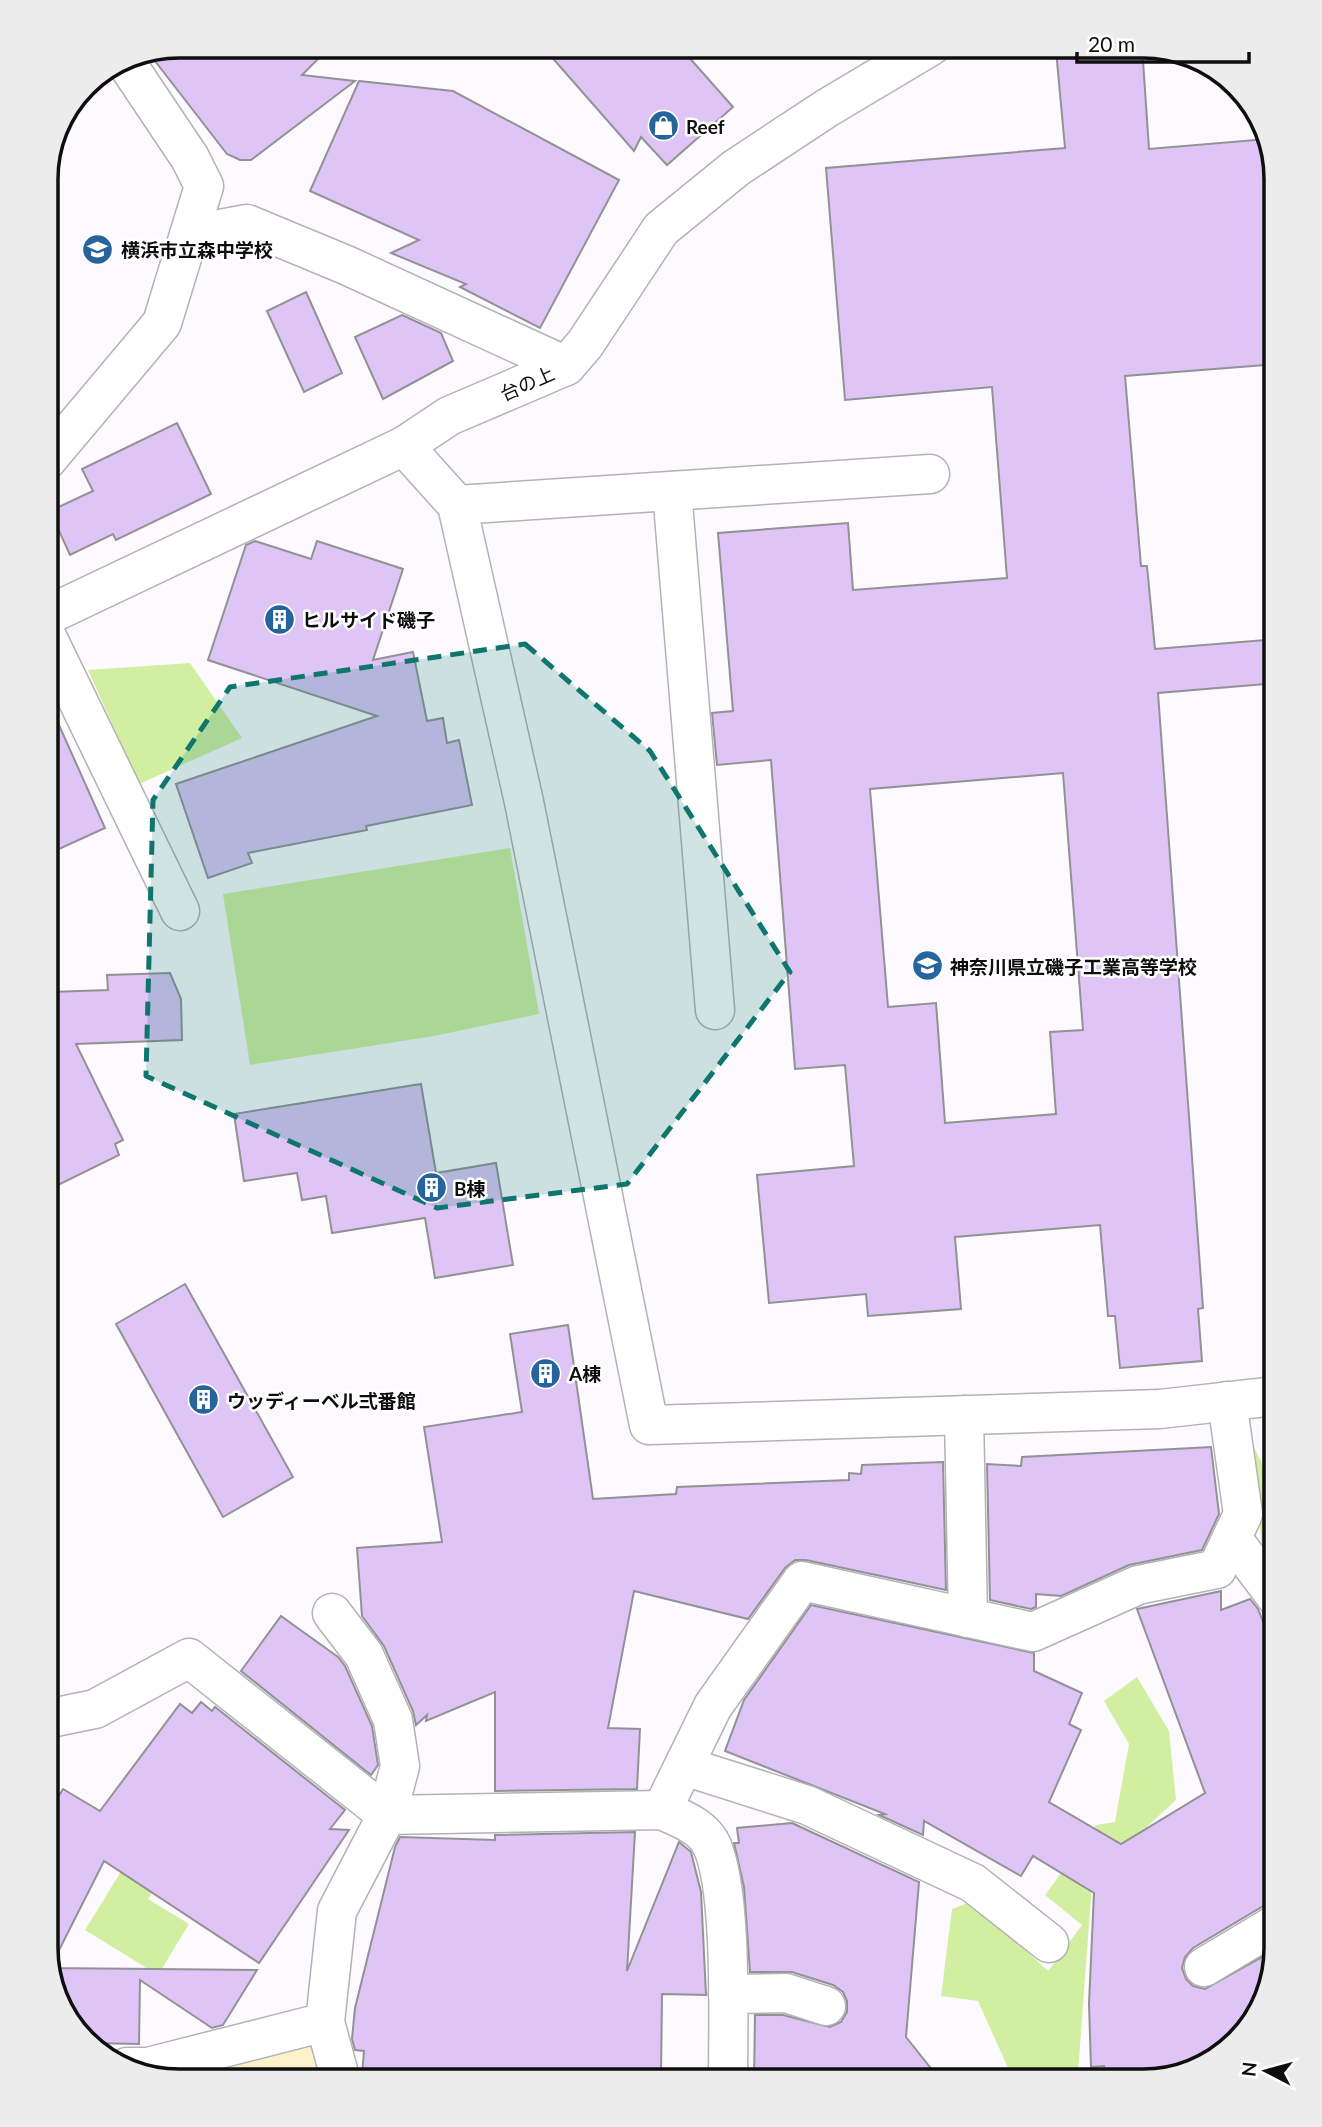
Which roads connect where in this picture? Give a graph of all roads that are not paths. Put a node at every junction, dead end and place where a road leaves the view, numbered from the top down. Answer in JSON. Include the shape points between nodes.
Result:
{"nodes":[{"id":1,"x":910,"y":58,"type":"edge"},
{"id":2,"x":130,"y":68,"type":"edge"},
{"id":3,"x":189,"y":235,"type":"junction"},
{"id":4,"x":566,"y":366,"type":"junction"},
{"id":5,"x":404,"y":446,"type":"junction"},
{"id":6,"x":58,"y":447,"type":"edge"},
{"id":7,"x":930,"y":474,"type":"dead end"},
{"id":8,"x":672,"y":491,"type":"junction"},
{"id":9,"x":457,"y":505,"type":"junction"},
{"id":10,"x":58,"y":610,"type":"edge"},
{"id":11,"x":58,"y":660,"type":"edge"},
{"id":12,"x":180,"y":911,"type":"dead end"},
{"id":13,"x":715,"y":1010,"type":"dead end"},
{"id":14,"x":1264,"y":1397,"type":"edge"},
{"id":15,"x":1227,"y":1401,"type":"junction"},
{"id":16,"x":964,"y":1415,"type":"junction"},
{"id":17,"x":1232,"y":1538,"type":"junction"},
{"id":18,"x":1264,"y":1581,"type":"edge"},
{"id":19,"x":332,"y":1613,"type":"dead end"},
{"id":20,"x":968,"y":1619,"type":"junction"},
{"id":21,"x":58,"y":1717,"type":"edge"},
{"id":22,"x":684,"y":1766,"type":"junction"},
{"id":23,"x":662,"y":1810,"type":"junction"},
{"id":24,"x":387,"y":1815,"type":"junction"},
{"id":25,"x":1264,"y":1931,"type":"edge"},
{"id":26,"x":1049,"y":1943,"type":"dead end"},
{"id":27,"x":1204,"y":1967,"type":"dead end"},
{"id":28,"x":728,"y":1994,"type":"junction"},
{"id":29,"x":827,"y":2006,"type":"dead end"},
{"id":30,"x":325,"y":2022,"type":"junction"},
{"id":31,"x":152,"y":2066,"type":"edge"},
{"id":32,"x":338,"y":2069,"type":"edge"},
{"id":33,"x":728,"y":2069,"type":"edge"}],
"edges":[{"from":1,"to":4,"type":"street","name":"台の上","via":[[736,168],[660,229],[586,344]]},
{"from":2,"to":3,"type":"street","via":[[204,186]]},
{"from":3,"to":4,"type":"street","via":[[247,224]]},
{"from":3,"to":6,"type":"street","via":[[162,323]]},
{"from":4,"to":5,"type":"street","name":"台の上","via":[[449,416]]},
{"from":5,"to":9,"type":"street"},
{"from":5,"to":10,"type":"street","name":"台の上"},
{"from":7,"to":8,"type":"street"},
{"from":8,"to":9,"type":"street"},
{"from":8,"to":13,"type":"street"},
{"from":9,"to":16,"type":"street","via":[[524,802],[649,1425]]},
{"from":11,"to":12,"type":"street"},
{"from":14,"to":15,"type":"street"},
{"from":15,"to":16,"type":"street","via":[[1160,1409]]},
{"from":15,"to":17,"type":"street","via":[[1243,1514]]},
{"from":16,"to":20,"type":"street"},
{"from":17,"to":18,"type":"street"},
{"from":17,"to":20,"type":"street","via":[[1217,1569],[1138,1585],[1032,1632]]},
{"from":19,"to":24,"type":"street","via":[[364,1655],[393,1720],[400,1766]]},
{"from":20,"to":22,"type":"street","via":[[802,1581],[713,1706]]},
{"from":21,"to":24,"type":"street","via":[[95,1709],[189,1658]]},
{"from":22,"to":23,"type":"street"},
{"from":22,"to":26,"type":"street","via":[[807,1805],[973,1883]]},
{"from":23,"to":24,"type":"street"},
{"from":23,"to":28,"type":"street","via":[[695,1825],[710,1842],[722,1876]]},
{"from":24,"to":30,"type":"street","via":[[337,1911]]},
{"from":25,"to":27,"type":"street"},
{"from":28,"to":29,"type":"street","via":[[786,1993]]},
{"from":28,"to":33,"type":"street"},
{"from":30,"to":31,"type":"street"},
{"from":30,"to":32,"type":"street"}]}
